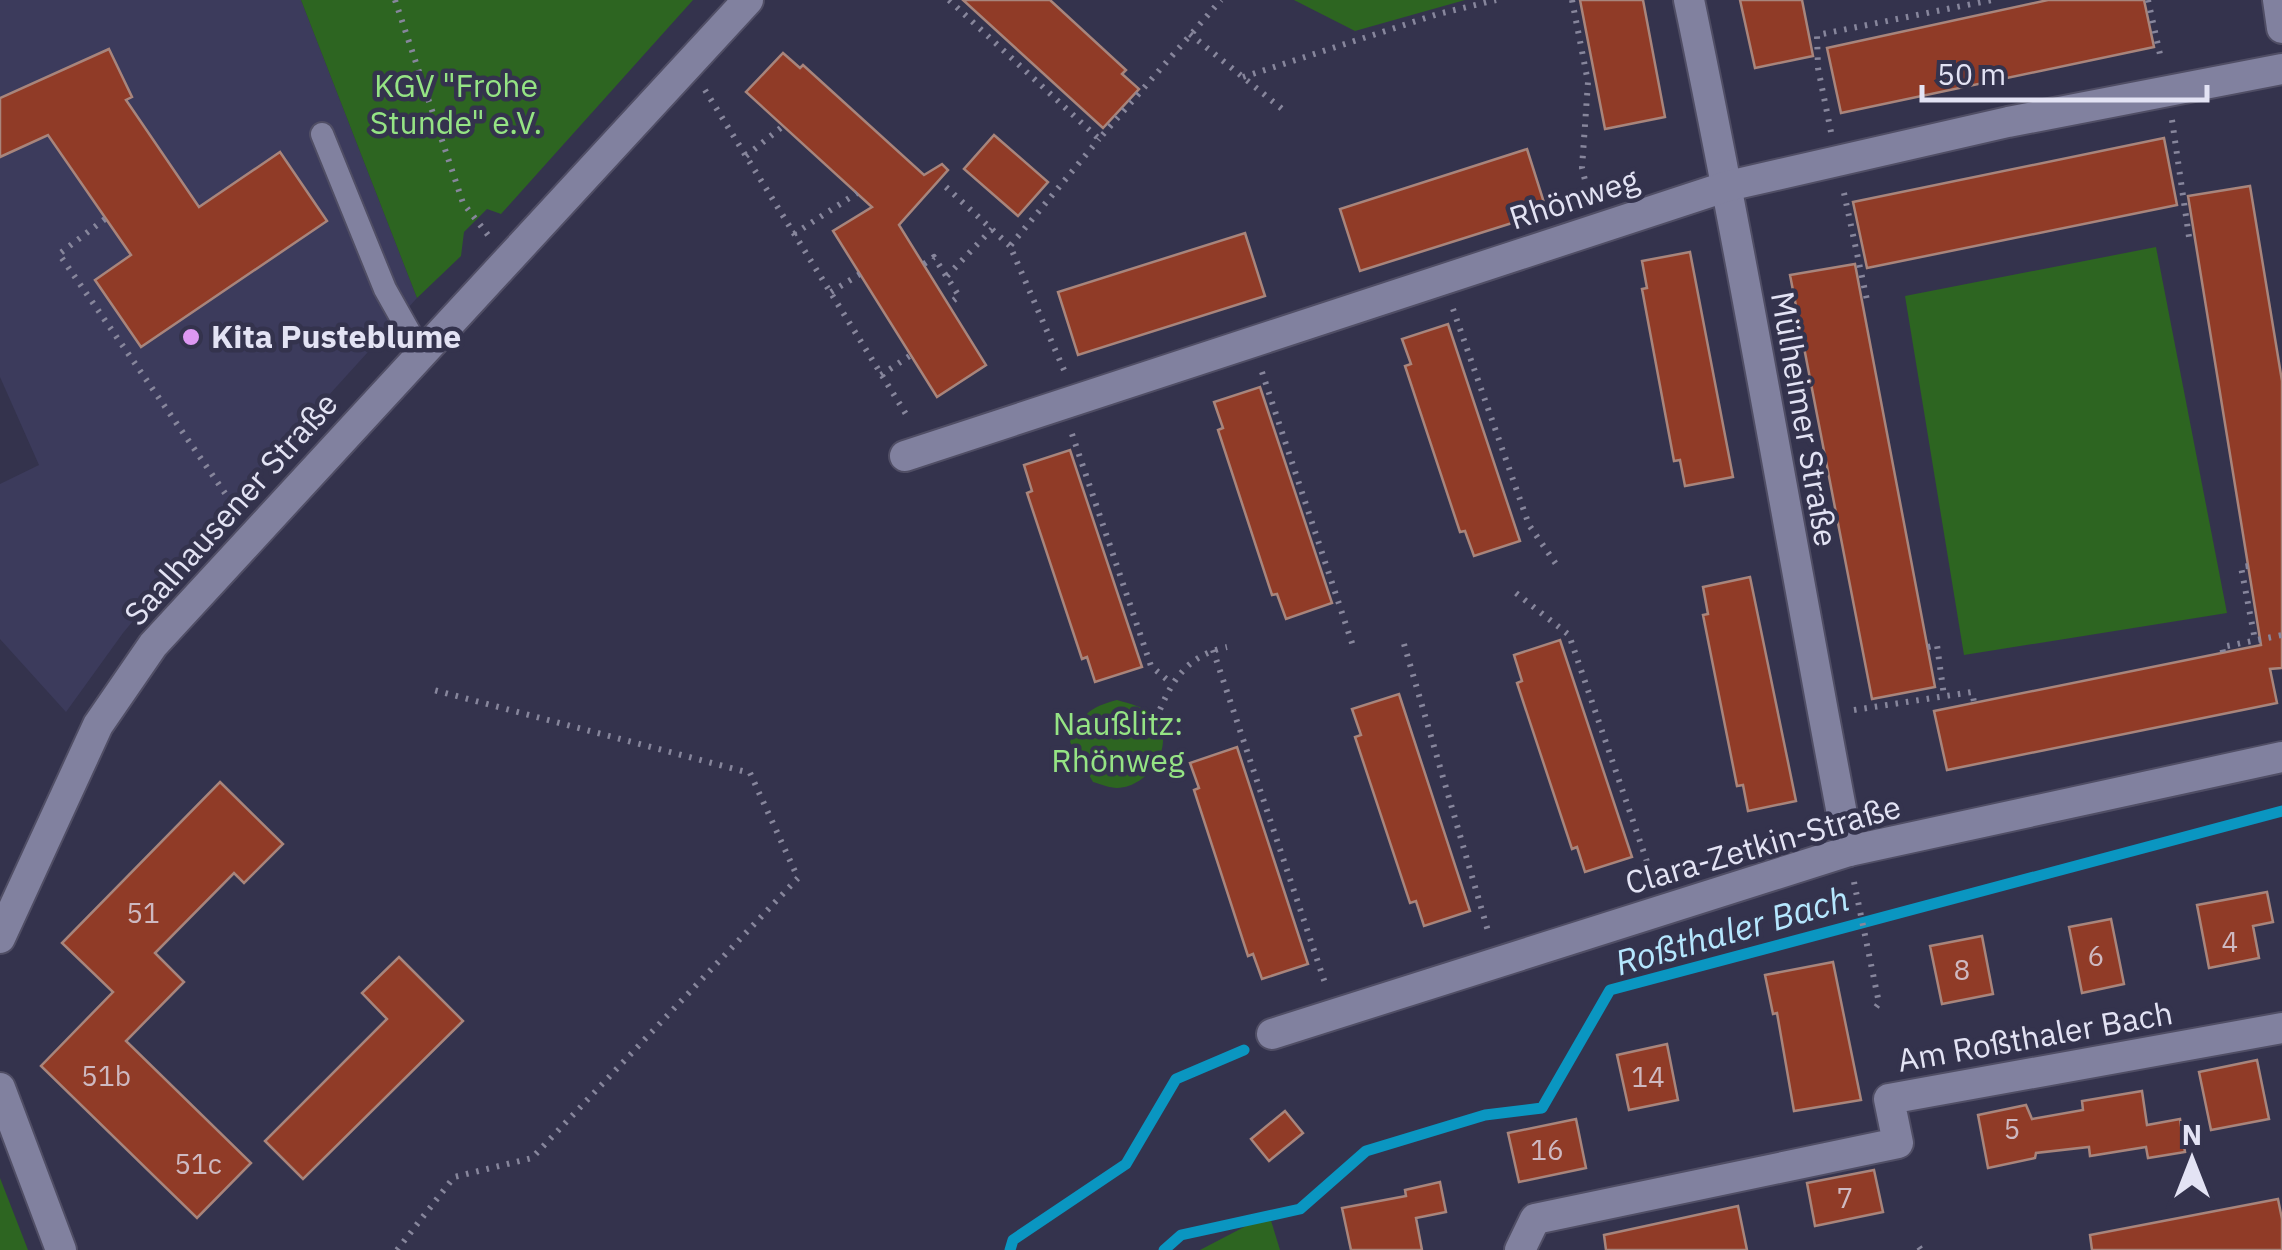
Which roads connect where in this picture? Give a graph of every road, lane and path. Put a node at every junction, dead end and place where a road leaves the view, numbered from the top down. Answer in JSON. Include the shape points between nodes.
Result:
{"nodes":[{"id":1,"x":395,"y":0,"type":"edge"},
{"id":2,"x":748,"y":0,"type":"edge"},
{"id":3,"x":948,"y":0,"type":"edge"},
{"id":4,"x":1221,"y":0,"type":"edge"},
{"id":5,"x":1496,"y":0,"type":"edge"},
{"id":6,"x":1572,"y":0,"type":"edge"},
{"id":7,"x":1689,"y":0,"type":"edge"},
{"id":8,"x":1992,"y":0,"type":"edge"},
{"id":9,"x":2148,"y":0,"type":"edge"},
{"id":10,"x":2278,"y":0,"type":"edge"},
{"id":11,"x":2282,"y":28,"type":"edge"},
{"id":12,"x":1190,"y":34,"type":"junction"},
{"id":13,"x":689,"y":64,"type":"junction"},
{"id":14,"x":2282,"y":69,"type":"edge"},
{"id":15,"x":1244,"y":77,"type":"junction"},
{"id":16,"x":2168,"y":92,"type":"junction"},
{"id":17,"x":1288,"y":114,"type":"dead end"},
{"id":18,"x":783,"y":126,"type":"dead end"},
{"id":19,"x":322,"y":134,"type":"dead end"},
{"id":20,"x":1099,"y":139,"type":"junction"},
{"id":21,"x":746,"y":156,"type":"junction"},
{"id":22,"x":1838,"y":162,"type":"junction"},
{"id":23,"x":1728,"y":186,"type":"junction"},
{"id":24,"x":946,"y":187,"type":"dead end"},
{"id":25,"x":856,"y":193,"type":"dead end"},
{"id":26,"x":105,"y":219,"type":"dead end"},
{"id":27,"x":1598,"y":228,"type":"junction"},
{"id":28,"x":992,"y":230,"type":"junction"},
{"id":29,"x":794,"y":234,"type":"junction"},
{"id":30,"x":2194,"y":236,"type":"dead end"},
{"id":31,"x":1010,"y":246,"type":"junction"},
{"id":32,"x":510,"y":258,"type":"junction"},
{"id":33,"x":924,"y":264,"type":"dead end"},
{"id":34,"x":860,"y":274,"type":"dead end"},
{"id":35,"x":946,"y":276,"type":"junction"},
{"id":36,"x":1443,"y":280,"type":"junction"},
{"id":37,"x":830,"y":292,"type":"junction"},
{"id":38,"x":1862,"y":300,"type":"dead end"},
{"id":39,"x":948,"y":304,"type":"dead end"},
{"id":40,"x":1252,"y":342,"type":"junction"},
{"id":41,"x":421,"y":353,"type":"junction"},
{"id":42,"x":910,"y":355,"type":"dead end"},
{"id":43,"x":882,"y":374,"type":"junction"},
{"id":44,"x":1070,"y":402,"type":"junction"},
{"id":45,"x":916,"y":453,"type":"joint"},
{"id":46,"x":260,"y":529,"type":"junction"},
{"id":47,"x":1556,"y":564,"type":"dead end"},
{"id":48,"x":2248,"y":566,"type":"dead end"},
{"id":49,"x":1516,"y":593,"type":"dead end"},
{"id":50,"x":2282,"y":635,"type":"edge"},
{"id":51,"x":2254,"y":640,"type":"junction"},
{"id":52,"x":1404,"y":644,"type":"dead end"},
{"id":53,"x":1227,"y":647,"type":"dead end"},
{"id":54,"x":1928,"y":647,"type":"dead end"},
{"id":55,"x":1354,"y":649,"type":"dead end"},
{"id":56,"x":1213,"y":650,"type":"junction"},
{"id":57,"x":2223,"y":652,"type":"dead end"},
{"id":58,"x":1171,"y":683,"type":"junction"},
{"id":59,"x":430,"y":689,"type":"dead end"},
{"id":60,"x":1944,"y":696,"type":"junction"},
{"id":61,"x":1974,"y":702,"type":"dead end"},
{"id":62,"x":1824,"y":715,"type":"junction"},
{"id":63,"x":1156,"y":719,"type":"dead end"},
{"id":64,"x":2282,"y":757,"type":"edge"},
{"id":65,"x":1849,"y":851,"type":"junction"},
{"id":66,"x":1855,"y":894,"type":"dead end"},
{"id":67,"x":1663,"y":908,"type":"junction"},
{"id":68,"x":0,"y":938,"type":"edge"},
{"id":69,"x":1497,"y":962,"type":"junction"},
{"id":70,"x":1334,"y":1012,"type":"junction"},
{"id":71,"x":1872,"y":1013,"type":"dead end"},
{"id":72,"x":2282,"y":1028,"type":"edge"},
{"id":73,"x":1272,"y":1034,"type":"dead end"},
{"id":74,"x":0,"y":1088,"type":"edge"},
{"id":75,"x":61,"y":1250,"type":"edge"},
{"id":76,"x":397,"y":1250,"type":"edge"},
{"id":77,"x":1520,"y":1250,"type":"edge"}],
"edges":[{"from":1,"to":32,"type":"path","via":[[463,203]]},
{"from":2,"to":13,"type":"street","name":"Saalhausener Straße"},
{"from":3,"to":20,"type":"path"},
{"from":4,"to":12,"type":"path"},
{"from":5,"to":15,"type":"path"},
{"from":6,"to":27,"type":"path","via":[[1588,82],[1582,168]]},
{"from":7,"to":23,"type":"street","name":"Mülheimer Straße"},
{"from":8,"to":22,"type":"path","via":[[1818,36],[1818,68]]},
{"from":9,"to":16,"type":"path"},
{"from":10,"to":11,"type":"street"},
{"from":12,"to":15,"type":"path"},
{"from":12,"to":20,"type":"path"},
{"from":13,"to":21,"type":"path"},
{"from":13,"to":32,"type":"street","name":"Saalhausener Straße"},
{"from":14,"to":16,"type":"street","name":"Rhönweg"},
{"from":15,"to":17,"type":"path"},
{"from":16,"to":22,"type":"street","name":"Rhönweg"},
{"from":16,"to":30,"type":"path","via":[[2189,237]]},
{"from":18,"to":21,"type":"path"},
{"from":19,"to":41,"type":"lane","via":[[385,289]]},
{"from":20,"to":31,"type":"path"},
{"from":21,"to":29,"type":"path"},
{"from":22,"to":23,"type":"street","name":"Rhönweg"},
{"from":22,"to":38,"type":"path"},
{"from":23,"to":27,"type":"street","name":"Rhönweg"},
{"from":23,"to":62,"type":"street","name":"Mülheimer Straße"},
{"from":24,"to":28,"type":"path"},
{"from":25,"to":29,"type":"path"},
{"from":26,"to":46,"type":"path","via":[[59,254],[230,504]]},
{"from":27,"to":36,"type":"street","name":"Rhönweg"},
{"from":28,"to":31,"type":"path"},
{"from":28,"to":35,"type":"path"},
{"from":29,"to":37,"type":"path"},
{"from":31,"to":44,"type":"path"},
{"from":32,"to":41,"type":"street","name":"Saalhausener Straße"},
{"from":33,"to":35,"type":"path","via":[[934,257]]},
{"from":34,"to":37,"type":"path"},
{"from":35,"to":39,"type":"path","via":[[959,296]]},
{"from":36,"to":40,"type":"street","name":"Rhönweg"},
{"from":36,"to":47,"type":"path","via":[[1529,525]]},
{"from":37,"to":43,"type":"path"},
{"from":40,"to":44,"type":"street","name":"Rhönweg"},
{"from":40,"to":55,"type":"path"},
{"from":41,"to":46,"type":"street","name":"Saalhausener Straße"},
{"from":42,"to":43,"type":"path"},
{"from":43,"to":45,"type":"path"},
{"from":44,"to":45,"type":"street","name":"Rhönweg"},
{"from":44,"to":58,"type":"path","via":[[1151,666]]},
{"from":46,"to":68,"type":"street","name":"Saalhausener Straße","via":[[153,645],[98,724]]},
{"from":48,"to":51,"type":"path","via":[[2241,567]]},
{"from":49,"to":67,"type":"path","via":[[1569,635]]},
{"from":50,"to":51,"type":"path"},
{"from":51,"to":57,"type":"path","via":[[2222,646]]},
{"from":52,"to":69,"type":"path"},
{"from":53,"to":56,"type":"path"},
{"from":54,"to":60,"type":"path","via":[[1937,645]]},
{"from":56,"to":58,"type":"path","via":[[1187,664]]},
{"from":56,"to":70,"type":"path"},
{"from":58,"to":63,"type":"path"},
{"from":59,"to":76,"type":"path","via":[[750,773],[798,878],[532,1158],[454,1176]]},
{"from":60,"to":61,"type":"path","via":[[1972,692]]},
{"from":60,"to":62,"type":"path"},
{"from":62,"to":65,"type":"street","name":"Mülheimer Straße"},
{"from":64,"to":65,"type":"street","name":"Clara-Zetkin-Straße"},
{"from":65,"to":67,"type":"street","name":"Clara-Zetkin-Straße"},
{"from":66,"to":71,"type":"path","via":[[1878,1004]]},
{"from":67,"to":69,"type":"street","name":"Clara-Zetkin-Straße"},
{"from":69,"to":70,"type":"street","name":"Clara-Zetkin-Straße"},
{"from":70,"to":73,"type":"street","name":"Clara-Zetkin-Straße"},
{"from":72,"to":77,"type":"street","name":"Am Roßthaler Bach","via":[[1888,1099],[1898,1143],[1535,1219]]},
{"from":74,"to":75,"type":"street"}]}
